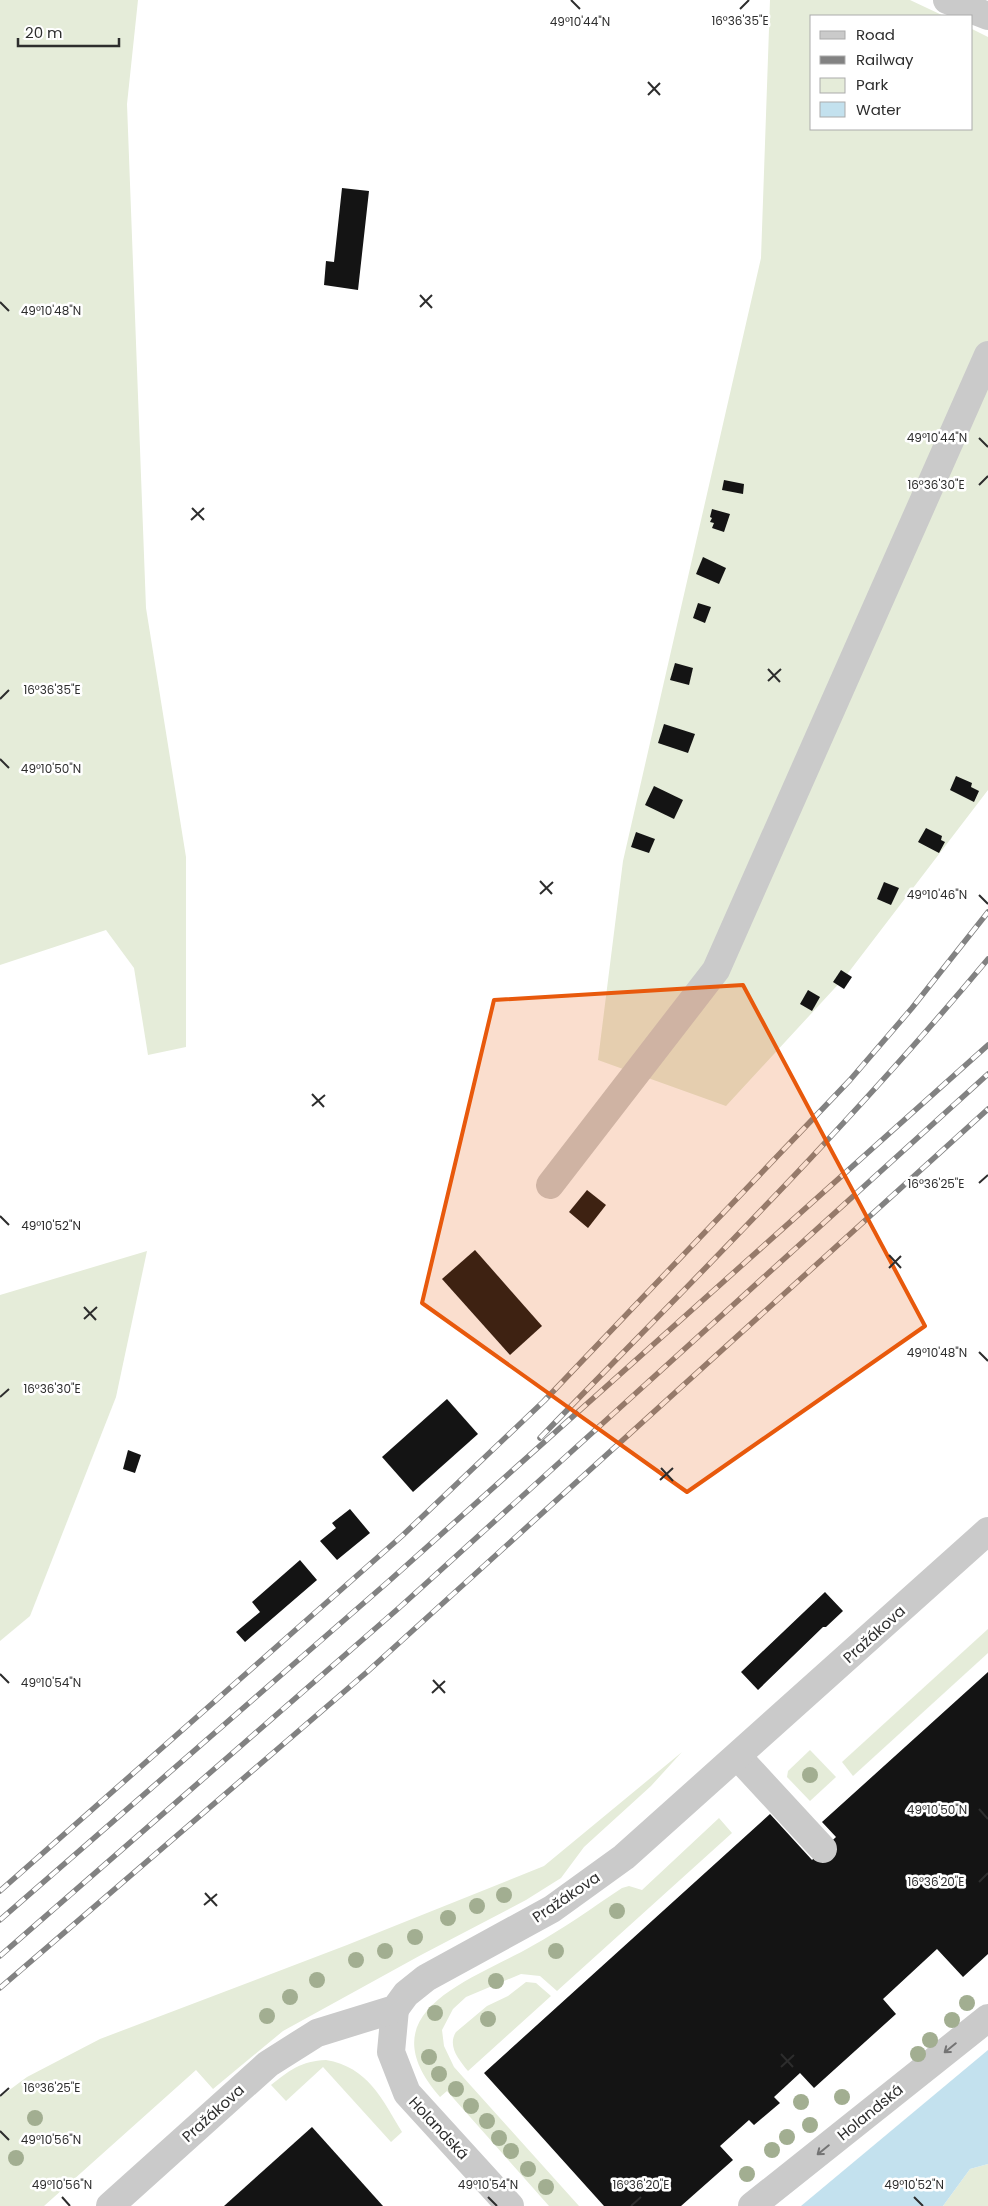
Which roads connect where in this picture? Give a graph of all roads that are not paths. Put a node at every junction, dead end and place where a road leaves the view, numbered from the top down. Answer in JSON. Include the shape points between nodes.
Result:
{"nodes":[{"id":1,"x":947,"y":0,"type":"edge"},
{"id":2,"x":988,"y":16,"type":"edge"},
{"id":3,"x":988,"y":355,"type":"edge"},
{"id":4,"x":550,"y":1185,"type":"dead end"},
{"id":5,"x":988,"y":1531,"type":"edge"},
{"id":6,"x":738,"y":1757,"type":"junction"},
{"id":7,"x":823,"y":1850,"type":"dead end"},
{"id":8,"x":395,"y":2009,"type":"junction"},
{"id":9,"x":988,"y":2018,"type":"edge"},
{"id":10,"x":110,"y":2206,"type":"edge"},
{"id":11,"x":510,"y":2206,"type":"edge"},
{"id":12,"x":752,"y":2206,"type":"edge"}],
"edges":[{"from":1,"to":2,"type":"street"},
{"from":3,"to":4,"type":"street","via":[[716,970]]},
{"from":5,"to":6,"type":"street","name":"Pražákova"},
{"from":6,"to":7,"type":"street"},
{"from":6,"to":8,"type":"street","name":"Pražákova","via":[[624,1858],[552,1909],[426,1978],[406,1994]]},
{"from":8,"to":10,"type":"street","name":"Pražákova","via":[[317,2033],[268,2064]]},
{"from":8,"to":11,"type":"street","name":"Holandská","via":[[391,2052],[407,2093]]},
{"from":9,"to":12,"type":"street","name":"Holandská","one_way":true}]}
